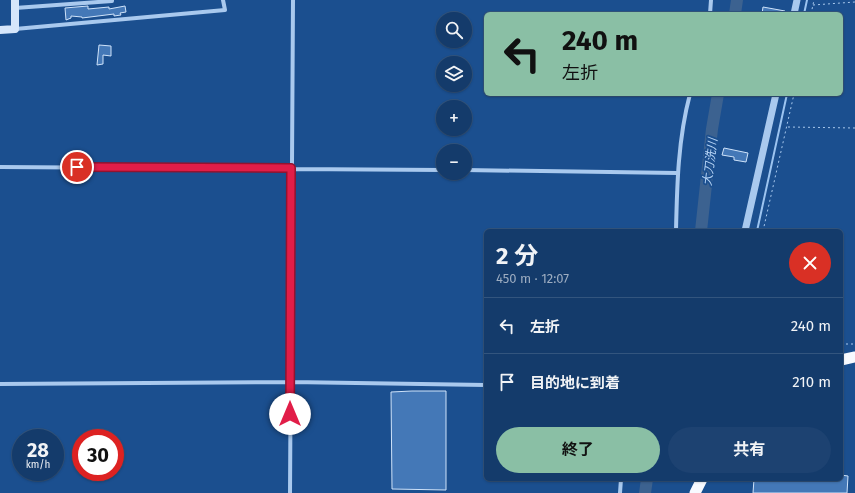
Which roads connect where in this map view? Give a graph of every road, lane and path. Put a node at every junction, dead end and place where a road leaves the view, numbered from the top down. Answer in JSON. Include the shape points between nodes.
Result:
{"nodes":[{"id":1,"x":112,"y":0,"type":"edge"},
{"id":2,"x":223,"y":0,"type":"edge"},
{"id":3,"x":294,"y":0,"type":"edge"},
{"id":4,"x":711,"y":0,"type":"edge"},
{"id":5,"x":797,"y":0,"type":"edge"},
{"id":6,"x":814,"y":0,"type":"edge"},
{"id":7,"x":855,"y":2,"type":"edge"},
{"id":8,"x":15,"y":4,"type":"edge"},
{"id":9,"x":813,"y":5,"type":"junction"},
{"id":10,"x":710,"y":12,"type":"edge"},
{"id":11,"x":794,"y":12,"type":"edge"},
{"id":12,"x":811,"y":12,"type":"edge"},
{"id":13,"x":15,"y":29,"type":"junction"},
{"id":14,"x":0,"y":30,"type":"edge"},
{"id":15,"x":689,"y":96,"type":"edge"},
{"id":16,"x":776,"y":96,"type":"edge"},
{"id":17,"x":794,"y":96,"type":"edge"},
{"id":18,"x":787,"y":127,"type":"junction"},
{"id":19,"x":855,"y":128,"type":"edge"},
{"id":20,"x":0,"y":167,"type":"edge"},
{"id":21,"x":291,"y":168,"type":"junction"},
{"id":22,"x":436,"y":170,"type":"edge"},
{"id":23,"x":472,"y":170,"type":"edge"},
{"id":24,"x":677,"y":173,"type":"junction"},
{"id":25,"x":676,"y":229,"type":"edge"},
{"id":26,"x":745,"y":229,"type":"edge"},
{"id":27,"x":763,"y":229,"type":"edge"},
{"id":28,"x":843,"y":344,"type":"edge"},
{"id":29,"x":855,"y":344,"type":"edge"},
{"id":30,"x":855,"y":357,"type":"edge"},
{"id":31,"x":843,"y":360,"type":"edge"},
{"id":32,"x":291,"y":382,"type":"junction"},
{"id":33,"x":0,"y":384,"type":"edge"},
{"id":34,"x":484,"y":385,"type":"edge"},
{"id":35,"x":621,"y":481,"type":"edge"},
{"id":36,"x":701,"y":481,"type":"edge"},
{"id":37,"x":290,"y":493,"type":"edge"},
{"id":38,"x":620,"y":493,"type":"edge"},
{"id":39,"x":695,"y":493,"type":"edge"}],
"edges":[{"from":1,"to":8,"type":"street"},
{"from":2,"to":13,"type":"street","via":[[225,10]]},
{"from":3,"to":21,"type":"street"},
{"from":4,"to":10,"type":"street"},
{"from":5,"to":11,"type":"street"},
{"from":6,"to":9,"type":"path"},
{"from":7,"to":9,"type":"path"},
{"from":8,"to":13,"type":"main road"},
{"from":9,"to":12,"type":"path"},
{"from":13,"to":14,"type":"main road"},
{"from":15,"to":24,"type":"street"},
{"from":16,"to":26,"type":"street"},
{"from":17,"to":18,"type":"path"},
{"from":18,"to":19,"type":"path"},
{"from":18,"to":27,"type":"path"},
{"from":20,"to":21,"type":"street"},
{"from":21,"to":22,"type":"street"},
{"from":21,"to":32,"type":"street"},
{"from":23,"to":24,"type":"street"},
{"from":24,"to":25,"type":"street"},
{"from":28,"to":29,"type":"path"},
{"from":30,"to":31,"type":"highway"},
{"from":32,"to":33,"type":"street"},
{"from":32,"to":34,"type":"street"},
{"from":32,"to":37,"type":"street"},
{"from":35,"to":38,"type":"street"},
{"from":36,"to":39,"type":"highway"}]}
